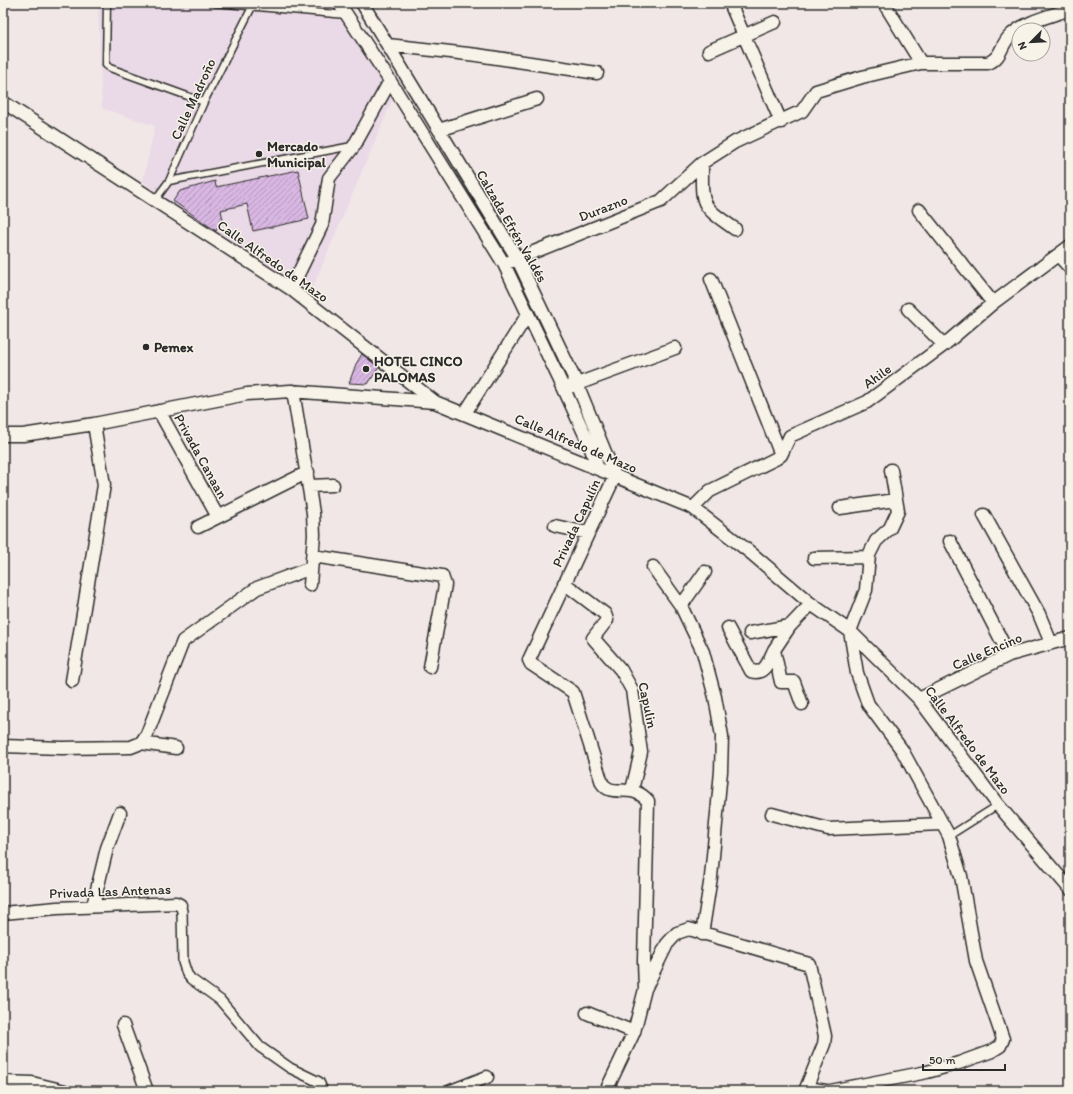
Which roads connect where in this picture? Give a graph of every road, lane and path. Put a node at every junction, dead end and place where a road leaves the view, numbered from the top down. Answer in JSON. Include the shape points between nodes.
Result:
{"nodes":[{"id":1,"x":107,"y":3,"type":"edge"},
{"id":2,"x":215,"y":3,"type":"edge"},
{"id":3,"x":339,"y":3,"type":"edge"},
{"id":4,"x":362,"y":3,"type":"edge"},
{"id":5,"x":730,"y":3,"type":"edge"},
{"id":6,"x":884,"y":3,"type":"edge"},
{"id":7,"x":252,"y":7,"type":"junction"},
{"id":8,"x":1068,"y":11,"type":"edge"},
{"id":9,"x":348,"y":16,"type":"junction"},
{"id":10,"x":775,"y":22,"type":"dead end"},
{"id":11,"x":743,"y":36,"type":"junction"},
{"id":12,"x":388,"y":45,"type":"junction"},
{"id":13,"x":709,"y":50,"type":"dead end"},
{"id":14,"x":921,"y":63,"type":"junction"},
{"id":15,"x":597,"y":72,"type":"dead end"},
{"id":16,"x":390,"y":80,"type":"junction"},
{"id":17,"x":537,"y":99,"type":"dead end"},
{"id":18,"x":3,"y":102,"type":"edge"},
{"id":19,"x":204,"y":102,"type":"junction"},
{"id":20,"x":781,"y":122,"type":"junction"},
{"id":21,"x":439,"y":130,"type":"junction"},
{"id":22,"x":354,"y":146,"type":"junction"},
{"id":23,"x":456,"y":159,"type":"junction"},
{"id":24,"x":702,"y":163,"type":"junction"},
{"id":25,"x":444,"y":168,"type":"junction"},
{"id":26,"x":169,"y":181,"type":"junction"},
{"id":27,"x":155,"y":200,"type":"junction"},
{"id":28,"x":919,"y":210,"type":"dead end"},
{"id":29,"x":735,"y":228,"type":"dead end"},
{"id":30,"x":1070,"y":246,"type":"edge"},
{"id":31,"x":1058,"y":255,"type":"junction"},
{"id":32,"x":517,"y":258,"type":"junction"},
{"id":33,"x":504,"y":264,"type":"junction"},
{"id":34,"x":1070,"y":268,"type":"edge"},
{"id":35,"x":711,"y":279,"type":"dead end"},
{"id":36,"x":292,"y":289,"type":"junction"},
{"id":37,"x":993,"y":303,"type":"junction"},
{"id":38,"x":908,"y":309,"type":"dead end"},
{"id":39,"x":528,"y":314,"type":"junction"},
{"id":40,"x":944,"y":345,"type":"junction"},
{"id":41,"x":675,"y":348,"type":"dead end"},
{"id":42,"x":577,"y":384,"type":"junction"},
{"id":43,"x":564,"y":389,"type":"junction"},
{"id":44,"x":293,"y":391,"type":"junction"},
{"id":45,"x":435,"y":402,"type":"junction"},
{"id":46,"x":159,"y":411,"type":"junction"},
{"id":47,"x":465,"y":413,"type":"junction"},
{"id":48,"x":94,"y":424,"type":"junction"},
{"id":49,"x":3,"y":434,"type":"edge"},
{"id":50,"x":781,"y":455,"type":"junction"},
{"id":51,"x":598,"y":469,"type":"junction"},
{"id":52,"x":891,"y":470,"type":"dead end"},
{"id":53,"x":308,"y":472,"type":"junction"},
{"id":54,"x":615,"y":476,"type":"junction"},
{"id":55,"x":333,"y":485,"type":"dead end"},
{"id":56,"x":310,"y":486,"type":"junction"},
{"id":57,"x":895,"y":500,"type":"junction"},
{"id":58,"x":693,"y":508,"type":"junction"},
{"id":59,"x":840,"y":508,"type":"dead end"},
{"id":60,"x":984,"y":515,"type":"dead end"},
{"id":61,"x":218,"y":518,"type":"junction"},
{"id":62,"x":555,"y":526,"type":"dead end"},
{"id":63,"x":198,"y":527,"type":"dead end"},
{"id":64,"x":588,"y":533,"type":"junction"},
{"id":65,"x":950,"y":541,"type":"dead end"},
{"id":66,"x":313,"y":556,"type":"junction"},
{"id":67,"x":868,"y":557,"type":"junction"},
{"id":68,"x":814,"y":558,"type":"dead end"},
{"id":69,"x":653,"y":567,"type":"dead end"},
{"id":70,"x":311,"y":568,"type":"junction"},
{"id":71,"x":705,"y":572,"type":"dead end"},
{"id":72,"x":564,"y":583,"type":"junction"},
{"id":73,"x":310,"y":585,"type":"dead end"},
{"id":74,"x":810,"y":604,"type":"junction"},
{"id":75,"x":681,"y":606,"type":"junction"},
{"id":76,"x":790,"y":626,"type":"junction"},
{"id":77,"x":728,"y":628,"type":"dead end"},
{"id":78,"x":850,"y":631,"type":"junction"},
{"id":79,"x":750,"y":633,"type":"dead end"},
{"id":80,"x":593,"y":638,"type":"joint"},
{"id":81,"x":1070,"y":638,"type":"edge"},
{"id":82,"x":1051,"y":643,"type":"junction"},
{"id":83,"x":774,"y":650,"type":"junction"},
{"id":84,"x":1009,"y":655,"type":"junction"},
{"id":85,"x":430,"y":667,"type":"dead end"},
{"id":86,"x":72,"y":681,"type":"dead end"},
{"id":87,"x":919,"y":699,"type":"junction"},
{"id":88,"x":802,"y":704,"type":"dead end"},
{"id":89,"x":141,"y":743,"type":"junction"},
{"id":90,"x":3,"y":746,"type":"edge"},
{"id":91,"x":176,"y":748,"type":"dead end"},
{"id":92,"x":632,"y":790,"type":"junction"},
{"id":93,"x":998,"y":805,"type":"junction"},
{"id":94,"x":120,"y":813,"type":"dead end"},
{"id":95,"x":772,"y":814,"type":"dead end"},
{"id":96,"x":942,"y":824,"type":"junction"},
{"id":97,"x":949,"y":836,"type":"junction"},
{"id":98,"x":1070,"y":889,"type":"edge"},
{"id":99,"x":180,"y":905,"type":"joint"},
{"id":100,"x":93,"y":906,"type":"junction"},
{"id":101,"x":3,"y":912,"type":"edge"},
{"id":102,"x":702,"y":934,"type":"junction"},
{"id":103,"x":645,"y":989,"type":"junction"},
{"id":104,"x":587,"y":1013,"type":"dead end"},
{"id":105,"x":123,"y":1025,"type":"dead end"},
{"id":106,"x":634,"y":1032,"type":"junction"},
{"id":107,"x":487,"y":1077,"type":"dead end"},
{"id":108,"x":3,"y":1082,"type":"edge"},
{"id":109,"x":806,"y":1090,"type":"edge"},
{"id":110,"x":65,"y":1091,"type":"edge"},
{"id":111,"x":147,"y":1091,"type":"edge"},
{"id":112,"x":323,"y":1091,"type":"edge"},
{"id":113,"x":451,"y":1091,"type":"edge"},
{"id":114,"x":606,"y":1091,"type":"edge"},
{"id":115,"x":826,"y":1091,"type":"edge"},
{"id":116,"x":830,"y":1091,"type":"edge"}],
"edges":[{"from":1,"to":19,"type":"lane","via":[[106,64],[110,68]]},
{"from":2,"to":7,"type":"lane"},
{"from":3,"to":9,"type":"street","name":"Calzada Efrén Valdés"},
{"from":4,"to":12,"type":"street","name":"Calzada Efrén Valdés"},
{"from":5,"to":11,"type":"street"},
{"from":6,"to":14,"type":"street"},
{"from":7,"to":9,"type":"lane"},
{"from":7,"to":19,"type":"lane","name":"Calle Madroño"},
{"from":8,"to":14,"type":"street","name":"Durazno","via":[[1015,31],[993,62]]},
{"from":9,"to":16,"type":"street","name":"Calzada Efrén Valdés"},
{"from":10,"to":11,"type":"street"},
{"from":11,"to":13,"type":"street"},
{"from":11,"to":20,"type":"street"},
{"from":12,"to":15,"type":"street","via":[[477,54]]},
{"from":12,"to":21,"type":"street","name":"Calzada Efrén Valdés"},
{"from":14,"to":20,"type":"street","name":"Durazno","via":[[815,91],[803,110]]},
{"from":16,"to":22,"type":"street"},
{"from":16,"to":25,"type":"street","name":"Calzada Efrén Valdés"},
{"from":17,"to":21,"type":"street"},
{"from":18,"to":27,"type":"street","name":"Calle Alfredo de Mazo"},
{"from":19,"to":26,"type":"lane","name":"Calle Madroño"},
{"from":20,"to":24,"type":"street","name":"Durazno","via":[[745,136]]},
{"from":21,"to":23,"type":"street","name":"Calzada Efrén Valdés"},
{"from":22,"to":26,"type":"lane"},
{"from":22,"to":36,"type":"street","via":[[328,181],[322,225]]},
{"from":23,"to":25,"type":"street"},
{"from":23,"to":32,"type":"street","name":"Calzada Efrén Valdés"},
{"from":24,"to":29,"type":"street","via":[[704,204],[709,211]]},
{"from":24,"to":32,"type":"street","name":"Durazno","via":[[661,201]]},
{"from":25,"to":33,"type":"street","name":"Calzada Efrén Valdés"},
{"from":26,"to":27,"type":"lane","name":"Calle Madroño"},
{"from":27,"to":36,"type":"street","name":"Calle Alfredo de Mazo"},
{"from":28,"to":37,"type":"street"},
{"from":30,"to":31,"type":"street","name":"Ahile"},
{"from":31,"to":34,"type":"street"},
{"from":31,"to":37,"type":"street","name":"Ahile"},
{"from":32,"to":33,"type":"street","name":"Durazno"},
{"from":32,"to":42,"type":"street","name":"Calzada Efrén Valdés"},
{"from":33,"to":39,"type":"street","name":"Calzada Efrén Valdés"},
{"from":35,"to":50,"type":"street"},
{"from":36,"to":45,"type":"street","name":"Calle Alfredo de Mazo"},
{"from":37,"to":40,"type":"street","name":"Ahile"},
{"from":38,"to":40,"type":"street"},
{"from":39,"to":43,"type":"street","name":"Calzada Efrén Valdés"},
{"from":39,"to":47,"type":"street"},
{"from":40,"to":50,"type":"street","name":"Ahile","via":[[862,406],[790,436]]},
{"from":41,"to":42,"type":"street"},
{"from":42,"to":43,"type":"street"},
{"from":42,"to":54,"type":"street","name":"Calzada Efrén Valdés"},
{"from":43,"to":51,"type":"street","name":"Calzada Efrén Valdés"},
{"from":44,"to":45,"type":"street"},
{"from":44,"to":46,"type":"street","via":[[242,394]]},
{"from":44,"to":53,"type":"street"},
{"from":45,"to":47,"type":"street","name":"Calle Alfredo de Mazo"},
{"from":46,"to":48,"type":"street"},
{"from":46,"to":61,"type":"street","name":"Privada Canaan"},
{"from":47,"to":51,"type":"street","name":"Calle Alfredo de Mazo"},
{"from":48,"to":49,"type":"street","via":[[23,435]]},
{"from":48,"to":86,"type":"street","via":[[104,485]]},
{"from":50,"to":58,"type":"street","via":[[710,491]]},
{"from":51,"to":54,"type":"street","name":"Calle Alfredo de Mazo"},
{"from":52,"to":57,"type":"street"},
{"from":53,"to":56,"type":"street"},
{"from":53,"to":61,"type":"street"},
{"from":54,"to":58,"type":"street","name":"Calle Alfredo de Mazo"},
{"from":54,"to":64,"type":"street","name":"Privada Capulín"},
{"from":55,"to":56,"type":"street"},
{"from":56,"to":66,"type":"street"},
{"from":57,"to":59,"type":"street"},
{"from":57,"to":67,"type":"street","via":[[898,511],[890,528],[874,543]]},
{"from":58,"to":74,"type":"street","name":"Calle Alfredo de Mazo","via":[[752,553]]},
{"from":60,"to":82,"type":"street","via":[[1039,614]]},
{"from":61,"to":63,"type":"street","name":"Privada Canaan"},
{"from":62,"to":64,"type":"street"},
{"from":64,"to":72,"type":"street","name":"Privada Capulín"},
{"from":65,"to":84,"type":"street"},
{"from":66,"to":70,"type":"street"},
{"from":66,"to":85,"type":"street","via":[[442,576],[445,585]]},
{"from":67,"to":68,"type":"street"},
{"from":67,"to":78,"type":"street","via":[[866,590]]},
{"from":69,"to":75,"type":"street"},
{"from":70,"to":73,"type":"street"},
{"from":70,"to":89,"type":"street","via":[[257,588],[183,641],[147,734]]},
{"from":71,"to":75,"type":"street"},
{"from":72,"to":80,"type":"street","name":"Privada Capulín","via":[[606,615],[606,620]]},
{"from":72,"to":92,"type":"street","name":"Privada Capulín","via":[[529,662],[573,692],[602,783],[606,788],[611,791]]},
{"from":74,"to":76,"type":"street"},
{"from":74,"to":78,"type":"street","name":"Calle Alfredo de Mazo"},
{"from":75,"to":102,"type":"street","via":[[703,652],[722,736],[712,869]]},
{"from":76,"to":79,"type":"street"},
{"from":76,"to":83,"type":"street"},
{"from":77,"to":83,"type":"street","via":[[751,671],[757,673],[763,670]]},
{"from":78,"to":87,"type":"street","name":"Calle Alfredo de Mazo"},
{"from":78,"to":96,"type":"street","via":[[857,673],[868,704],[902,750]]},
{"from":80,"to":92,"type":"street","name":"Capulin","via":[[621,670],[632,690],[642,752]]},
{"from":81,"to":82,"type":"street","name":"Calle Encino"},
{"from":82,"to":84,"type":"street","name":"Calle Encino"},
{"from":83,"to":88,"type":"street","via":[[781,682],[794,682]]},
{"from":84,"to":87,"type":"street","name":"Calle Encino"},
{"from":87,"to":93,"type":"street","name":"Calle Alfredo de Mazo"},
{"from":89,"to":90,"type":"street","via":[[131,747]]},
{"from":89,"to":91,"type":"street"},
{"from":92,"to":103,"type":"street","via":[[646,798],[648,804]]},
{"from":93,"to":97,"type":"lane"},
{"from":93,"to":98,"type":"street","name":"Calle Alfredo de Mazo"},
{"from":94,"to":100,"type":"street","via":[[107,848]]},
{"from":95,"to":96,"type":"street","via":[[828,830]]},
{"from":96,"to":97,"type":"street"},
{"from":97,"to":116,"type":"street","via":[[961,876],[976,961],[1003,1034],[1002,1042],[992,1051],[927,1072]]},
{"from":99,"to":100,"type":"street","name":"Privada Las Antenas","via":[[176,903]]},
{"from":99,"to":112,"type":"street","name":"Privada Las Antenas","via":[[183,962],[187,974],[220,1000],[260,1047],[290,1068],[319,1082]]},
{"from":100,"to":101,"type":"street","name":"Privada Las Antenas"},
{"from":102,"to":103,"type":"street","via":[[685,929],[670,939]]},
{"from":102,"to":109,"type":"street","via":[[809,964],[825,1036]]},
{"from":103,"to":106,"type":"street"},
{"from":104,"to":106,"type":"street"},
{"from":105,"to":111,"type":"street"},
{"from":106,"to":114,"type":"street"},
{"from":107,"to":113,"type":"street"},
{"from":108,"to":110,"type":"street","via":[[28,1082]]},
{"from":109,"to":115,"type":"street"}]}
